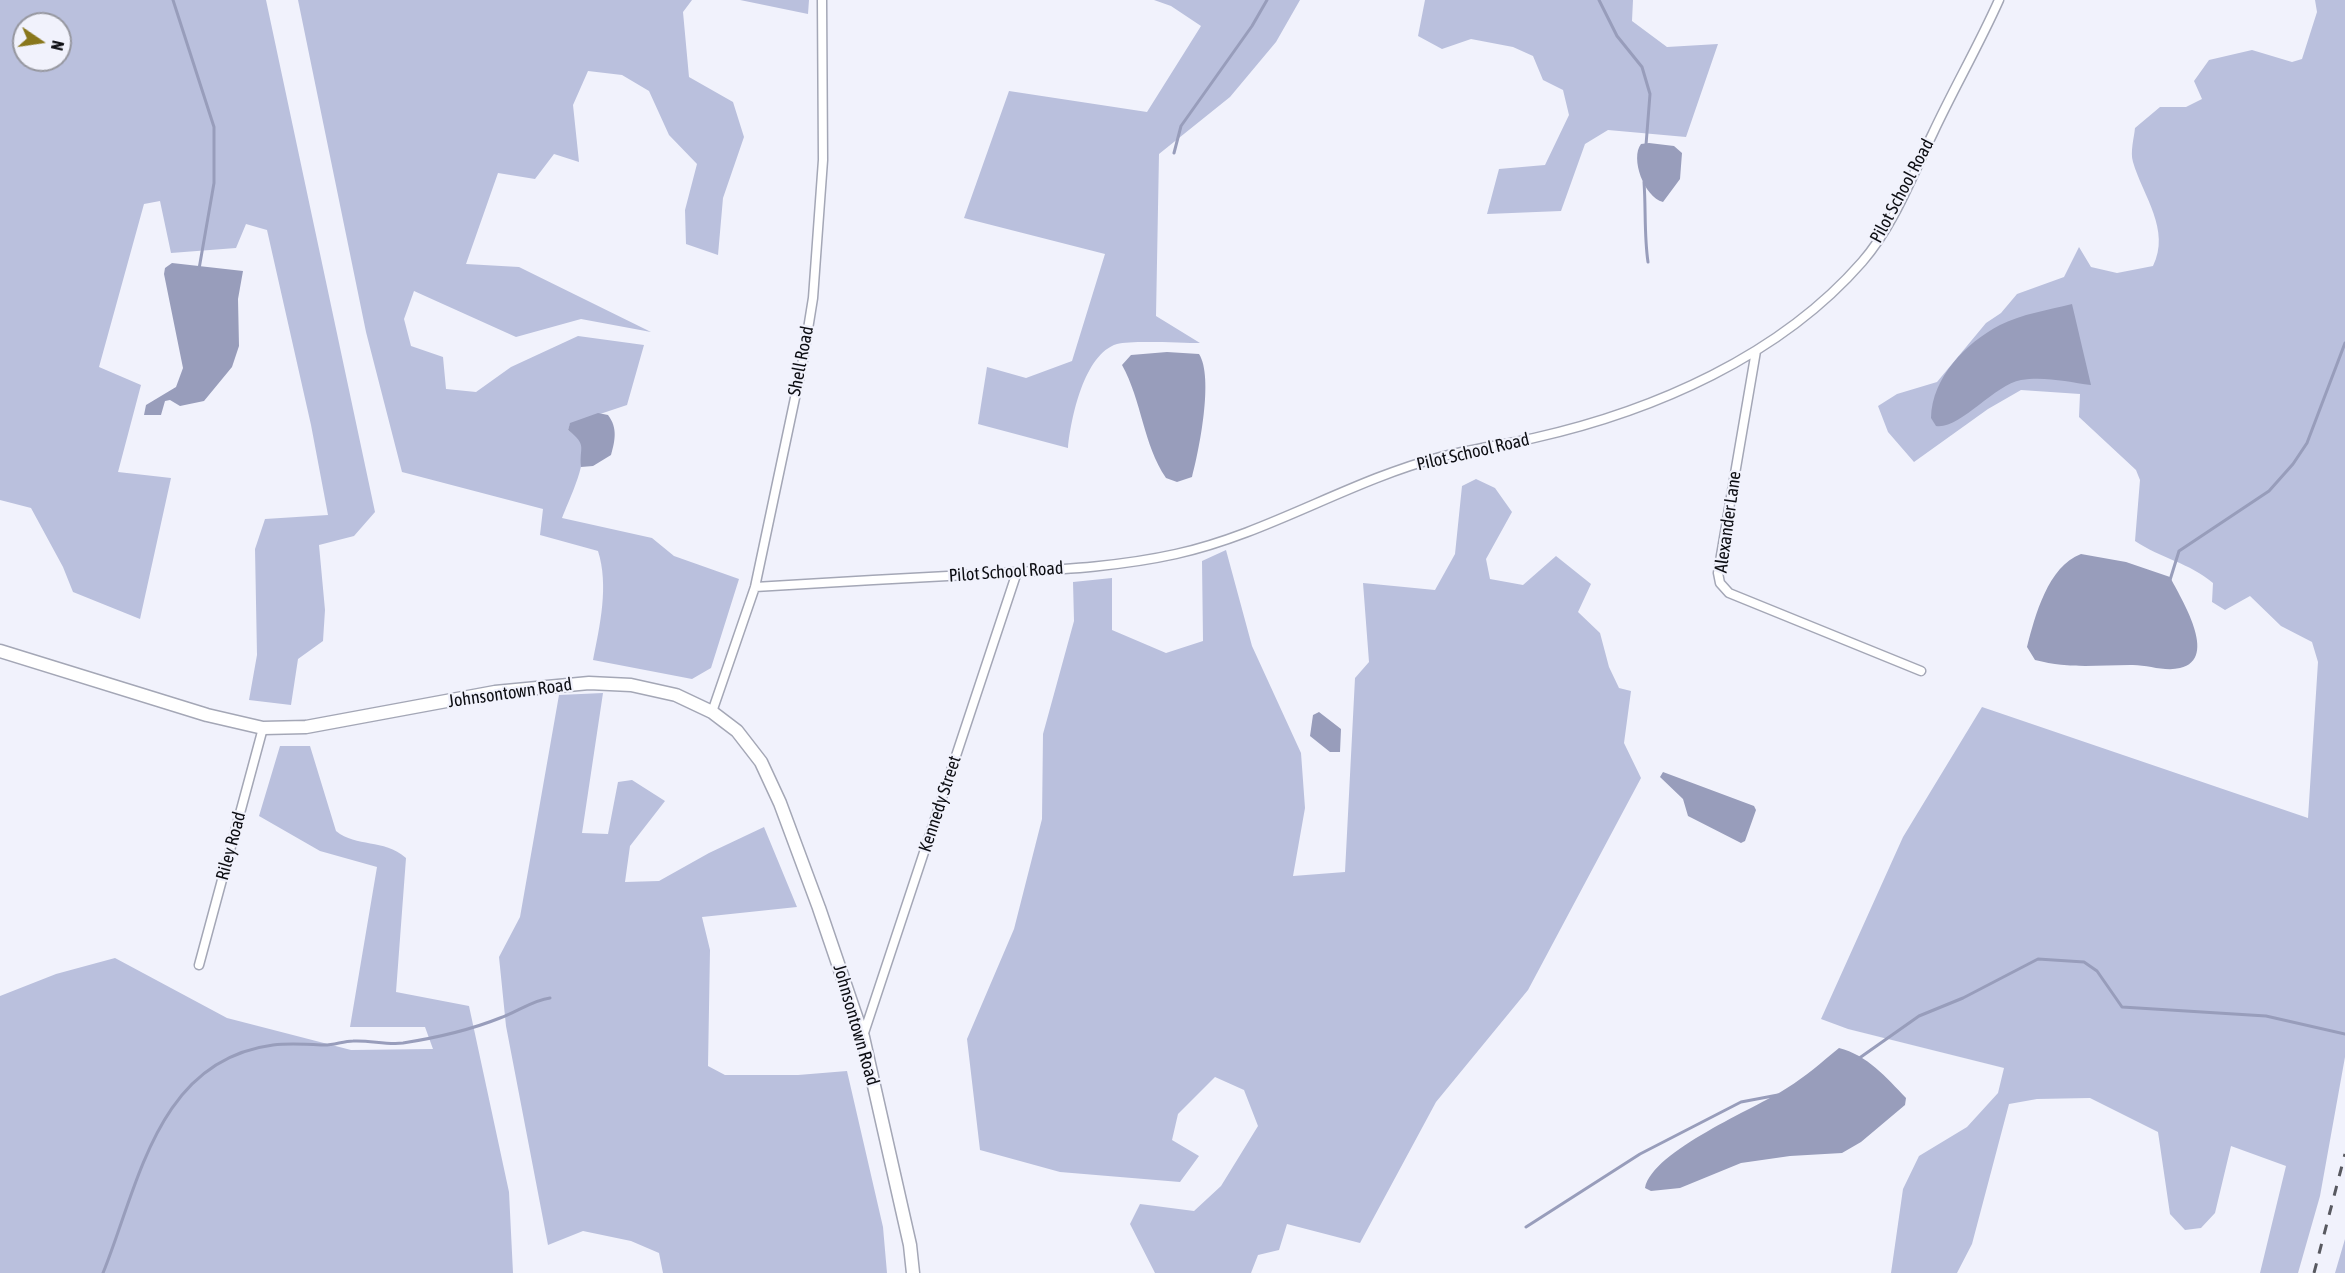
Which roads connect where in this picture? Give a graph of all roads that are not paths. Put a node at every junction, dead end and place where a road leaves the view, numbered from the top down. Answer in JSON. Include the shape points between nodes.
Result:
{"nodes":[{"id":1,"x":822,"y":0,"type":"edge"},
{"id":2,"x":1999,"y":0,"type":"edge"},
{"id":3,"x":1756,"y":351,"type":"junction"},
{"id":4,"x":1017,"y":572,"type":"junction"},
{"id":5,"x":755,"y":587,"type":"junction"},
{"id":6,"x":0,"y":651,"type":"edge"},
{"id":7,"x":1921,"y":671,"type":"dead end"},
{"id":8,"x":711,"y":712,"type":"junction"},
{"id":9,"x":263,"y":728,"type":"junction"},
{"id":10,"x":199,"y":965,"type":"dead end"},
{"id":11,"x":863,"y":1037,"type":"junction"},
{"id":12,"x":913,"y":1273,"type":"edge"}],
"edges":[{"from":1,"to":5,"type":"street","name":"Shell Road","via":[[824,160],[813,298]]},
{"from":2,"to":3,"type":"street","name":"Pilot School Road","via":[[1889,222],[1863,260],[1827,297]]},
{"from":3,"to":4,"type":"street","name":"Pilot School Road","via":[[1652,401],[1536,438],[1396,471],[1224,540],[1124,563]]},
{"from":3,"to":7,"type":"street","name":"Alexander Lane","via":[[1718,573],[1720,583],[1729,593]]},
{"from":4,"to":5,"type":"street","name":"Pilot School Road"},
{"from":4,"to":11,"type":"street","name":"Kennedy Street"},
{"from":5,"to":8,"type":"street","name":"Shell Road"},
{"from":6,"to":9,"type":"street","name":"Johnsontown Road","via":[[207,715]]},
{"from":8,"to":9,"type":"street","name":"Johnsontown Road","via":[[676,695],[631,685],[589,683],[495,692],[306,727]]},
{"from":8,"to":11,"type":"street","name":"Johnsontown Road","via":[[737,732],[761,762],[811,887]]},
{"from":9,"to":10,"type":"street","name":"Riley Road"},
{"from":11,"to":12,"type":"street","name":"Johnsontown Road","via":[[906,1223]]}]}
